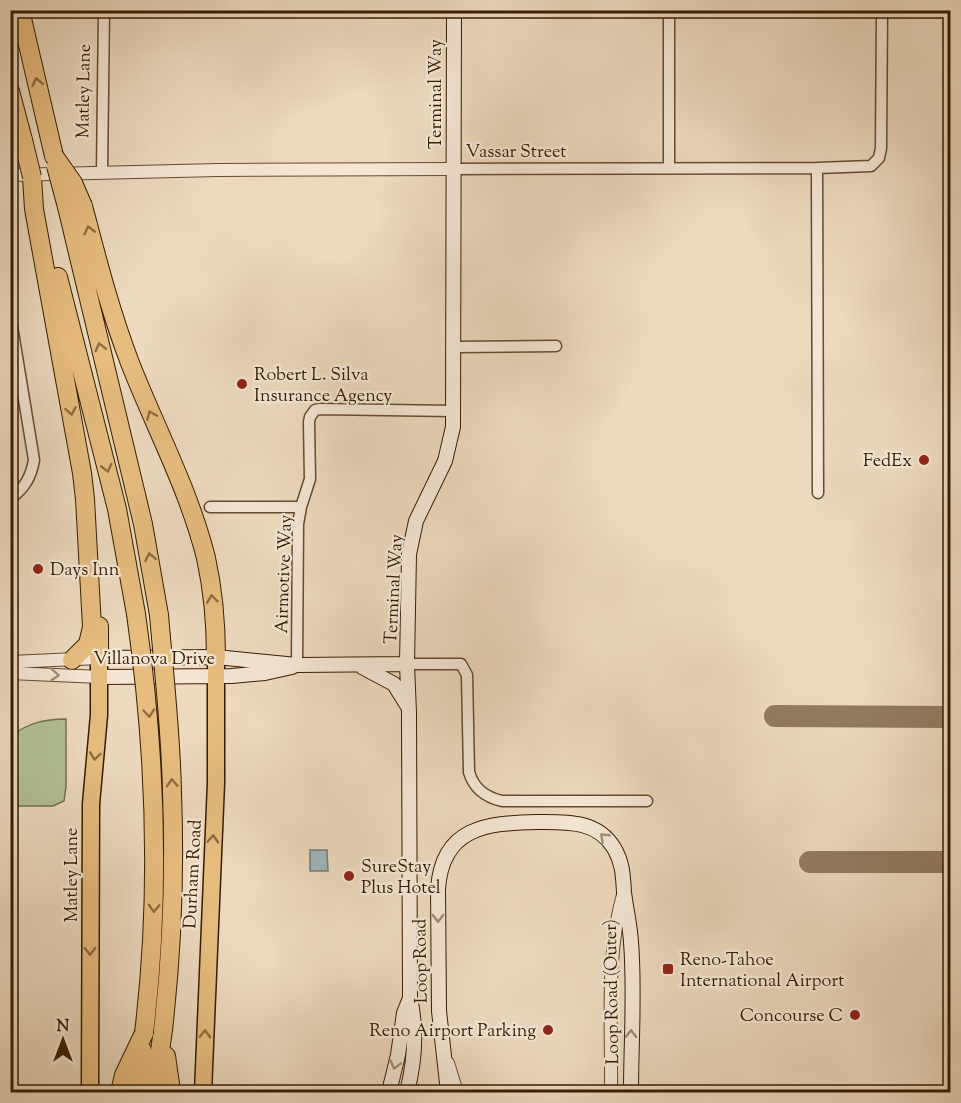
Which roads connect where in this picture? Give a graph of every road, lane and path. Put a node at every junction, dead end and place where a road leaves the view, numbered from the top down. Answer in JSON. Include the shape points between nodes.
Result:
{"nodes":[{"id":1,"x":20,"y":10,"type":"edge"},
{"id":2,"x":104,"y":10,"type":"edge"},
{"id":3,"x":454,"y":10,"type":"edge"},
{"id":4,"x":669,"y":10,"type":"edge"},
{"id":5,"x":882,"y":10,"type":"edge"},
{"id":6,"x":10,"y":91,"type":"edge"},
{"id":7,"x":669,"y":168,"type":"junction"},
{"id":8,"x":818,"y":168,"type":"junction"},
{"id":9,"x":453,"y":169,"type":"junction"},
{"id":10,"x":102,"y":172,"type":"junction"},
{"id":11,"x":10,"y":175,"type":"edge"},
{"id":12,"x":75,"y":206,"type":"junction"},
{"id":13,"x":37,"y":208,"type":"junction"},
{"id":14,"x":10,"y":314,"type":"edge"},
{"id":15,"x":556,"y":346,"type":"dead end"},
{"id":16,"x":453,"y":347,"type":"junction"},
{"id":17,"x":453,"y":411,"type":"junction"},
{"id":18,"x":818,"y":493,"type":"dead end"},
{"id":19,"x":10,"y":499,"type":"edge"},
{"id":20,"x":85,"y":499,"type":"junction"},
{"id":21,"x":210,"y":507,"type":"dead end"},
{"id":22,"x":301,"y":507,"type":"junction"},
{"id":23,"x":216,"y":657,"type":"junction"},
{"id":24,"x":99,"y":658,"type":"junction"},
{"id":25,"x":72,"y":660,"type":"junction"},
{"id":26,"x":10,"y":662,"type":"edge"},
{"id":27,"x":357,"y":664,"type":"junction"},
{"id":28,"x":407,"y":664,"type":"junction"},
{"id":29,"x":297,"y":665,"type":"junction"},
{"id":30,"x":10,"y":673,"type":"edge"},
{"id":31,"x":100,"y":677,"type":"junction"},
{"id":32,"x":216,"y":677,"type":"junction"},
{"id":33,"x":409,"y":711,"type":"junction"},
{"id":34,"x":647,"y":801,"type":"dead end"},
{"id":35,"x":624,"y":890,"type":"junction"},
{"id":36,"x":410,"y":998,"type":"junction"},
{"id":37,"x":163,"y":1030,"type":"junction"},
{"id":38,"x":144,"y":1033,"type":"junction"},
{"id":39,"x":442,"y":1048,"type":"junction"},
{"id":40,"x":90,"y":1092,"type":"edge"},
{"id":41,"x":120,"y":1092,"type":"edge"},
{"id":42,"x":136,"y":1092,"type":"edge"},
{"id":43,"x":154,"y":1092,"type":"edge"},
{"id":44,"x":169,"y":1092,"type":"edge"},
{"id":45,"x":203,"y":1092,"type":"edge"},
{"id":46,"x":389,"y":1092,"type":"edge"},
{"id":47,"x":409,"y":1092,"type":"edge"},
{"id":48,"x":448,"y":1092,"type":"edge"},
{"id":49,"x":457,"y":1092,"type":"edge"},
{"id":50,"x":611,"y":1092,"type":"edge"},
{"id":51,"x":631,"y":1092,"type":"edge"}],
"edges":[{"from":12,"to":1,"type":"highway","one_way":true,"bridge":true,"via":[[74,183],[52,148]]},
{"from":2,"to":10,"type":"street","name":"Matley Lane"},
{"from":3,"to":9,"type":"main road","name":"Terminal Way"},
{"from":4,"to":7,"type":"street"},
{"from":5,"to":8,"type":"street","name":"Vassar Street","via":[[881,148],[877,161],[864,167]]},
{"from":6,"to":13,"type":"highway","bridge":true},
{"from":7,"to":8,"type":"street","name":"Vassar Street"},
{"from":7,"to":9,"type":"street","name":"Vassar Street"},
{"from":8,"to":18,"type":"street"},
{"from":9,"to":10,"type":"street","name":"Vassar Street"},
{"from":9,"to":16,"type":"main road","name":"Terminal Way"},
{"from":10,"to":11,"type":"street","name":"Vassar Street"},
{"from":23,"to":12,"type":"highway","one_way":true,"via":[[206,558],[190,508],[121,339]]},
{"from":37,"to":12,"type":"highway","one_way":true,"bridge":true,"via":[[173,883],[171,759],[159,615]]},
{"from":13,"to":20,"type":"highway","one_way":true},
{"from":13,"to":38,"type":"highway","one_way":true,"bridge":true,"via":[[117,509],[136,614],[151,734],[155,838],[153,944]]},
{"from":14,"to":19,"type":"street","via":[[34,460],[26,485]]},
{"from":15,"to":16,"type":"street"},
{"from":16,"to":17,"type":"main road","name":"Terminal Way"},
{"from":17,"to":22,"type":"street","name":"Airmotive Way","via":[[315,410],[309,422],[310,479]]},
{"from":17,"to":28,"type":"main road","name":"Terminal Way","via":[[446,461],[422,506],[412,537]]},
{"from":20,"to":24,"type":"highway","via":[[93,528]]},
{"from":20,"to":25,"type":"highway","via":[[92,627],[88,644]]},
{"from":21,"to":22,"type":"street"},
{"from":22,"to":29,"type":"street","name":"Airmotive Way"},
{"from":23,"to":24,"type":"main road","name":"Villanova Drive"},
{"from":23,"to":29,"type":"main road","name":"Villanova Drive"},
{"from":23,"to":32,"type":"main road","name":"Durham Road"},
{"from":24,"to":25,"type":"street","name":"Villanova Drive"},
{"from":24,"to":31,"type":"main road","name":"Matley Lane"},
{"from":25,"to":26,"type":"street","name":"Villanova Drive"},
{"from":27,"to":28,"type":"main road","name":"Villanova Drive"},
{"from":27,"to":29,"type":"main road","name":"Villanova Drive"},
{"from":27,"to":33,"type":"main road","via":[[394,684]]},
{"from":28,"to":33,"type":"main road","name":"Terminal Way"},
{"from":28,"to":34,"type":"street","via":[[460,664],[467,675],[469,772],[474,784],[489,797],[502,801]]},
{"from":29,"to":32,"type":"main road","name":"Villanova Drive","via":[[265,673]]},
{"from":30,"to":31,"type":"street","name":"Villanova Drive","one_way":true},
{"from":31,"to":32,"type":"main road","name":"Villanova Drive"},
{"from":31,"to":40,"type":"main road","name":"Matley Lane","one_way":true,"via":[[91,804]]},
{"from":45,"to":32,"type":"main road","name":"Durham Road","one_way":true,"via":[[216,783]]},
{"from":33,"to":36,"type":"main road","name":"Terminal Way"},
{"from":35,"to":39,"type":"main road","name":"Loop Road","one_way":true,"via":[[615,849],[606,837],[587,826],[565,822],[498,823],[481,827],[461,839],[445,860],[438,882]]},
{"from":35,"to":50,"type":"street","via":[[613,949]]},
{"from":51,"to":35,"type":"main road","name":"Loop Road (Outer)","one_way":true,"via":[[631,943]]},
{"from":36,"to":46,"type":"main road","name":"Terminal Way","one_way":true},
{"from":36,"to":47,"type":"main road","name":"Terminal Way","via":[[415,1032]]},
{"from":37,"to":43,"type":"highway"},
{"from":37,"to":44,"type":"highway"},
{"from":38,"to":41,"type":"highway"},
{"from":38,"to":42,"type":"highway"},
{"from":39,"to":48,"type":"main road"},
{"from":39,"to":49,"type":"street"}]}
